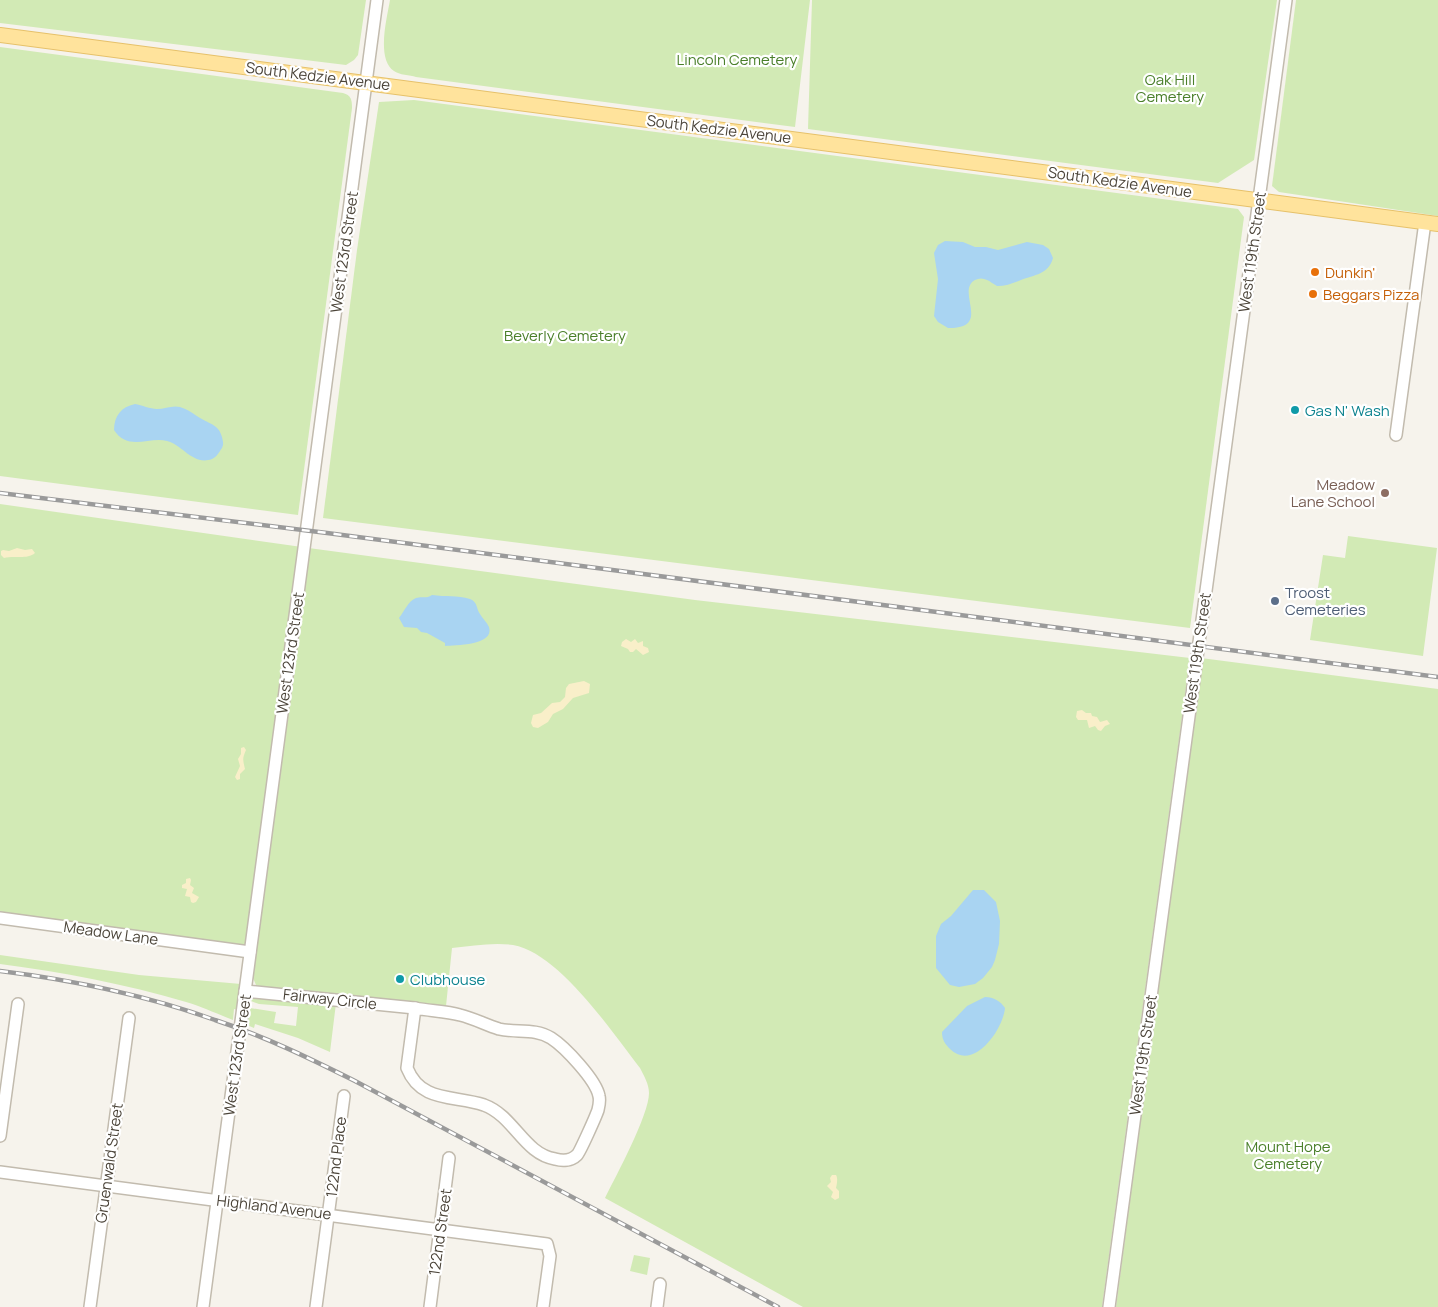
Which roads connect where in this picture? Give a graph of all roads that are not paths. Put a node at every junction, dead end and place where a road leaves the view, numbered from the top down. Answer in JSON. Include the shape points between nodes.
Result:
{"nodes":[{"id":1,"x":378,"y":0,"type":"edge"},
{"id":2,"x":1286,"y":0,"type":"edge"},
{"id":3,"x":0,"y":34,"type":"edge"},
{"id":4,"x":366,"y":82,"type":"junction"},
{"id":5,"x":1259,"y":201,"type":"junction"},
{"id":6,"x":1431,"y":223,"type":"edge"},
{"id":7,"x":1396,"y":435,"type":"dead end"},
{"id":8,"x":0,"y":918,"type":"edge"},
{"id":9,"x":250,"y":956,"type":"junction"},
{"id":10,"x":245,"y":991,"type":"junction"},
{"id":11,"x":18,"y":1004,"type":"dead end"},
{"id":12,"x":415,"y":1008,"type":"junction"},
{"id":13,"x":129,"y":1018,"type":"dead end"},
{"id":14,"x":4,"y":1080,"type":"edge"},
{"id":15,"x":344,"y":1096,"type":"dead end"},
{"id":16,"x":0,"y":1136,"type":"edge"},
{"id":17,"x":450,"y":1158,"type":"dead end"},
{"id":18,"x":0,"y":1172,"type":"edge"},
{"id":19,"x":106,"y":1185,"type":"junction"},
{"id":20,"x":217,"y":1200,"type":"junction"},
{"id":21,"x":329,"y":1215,"type":"junction"},
{"id":22,"x":440,"y":1229,"type":"junction"},
{"id":23,"x":660,"y":1284,"type":"dead end"},
{"id":24,"x":90,"y":1307,"type":"edge"},
{"id":25,"x":203,"y":1307,"type":"edge"},
{"id":26,"x":316,"y":1307,"type":"edge"},
{"id":27,"x":430,"y":1307,"type":"edge"},
{"id":28,"x":543,"y":1307,"type":"edge"},
{"id":29,"x":657,"y":1307,"type":"edge"},
{"id":30,"x":1109,"y":1307,"type":"edge"}],
"edges":[{"from":1,"to":4,"type":"street","name":"West 123rd Street"},
{"from":2,"to":5,"type":"street","name":"West 119th Street"},
{"from":3,"to":4,"type":"main road","name":"South Kedzie Avenue"},
{"from":4,"to":5,"type":"main road","name":"South Kedzie Avenue"},
{"from":4,"to":9,"type":"street","name":"West 123rd Street"},
{"from":5,"to":6,"type":"main road","name":"South Kedzie Avenue"},
{"from":5,"to":30,"type":"street","name":"West 119th Street"},
{"from":6,"to":7,"type":"street"},
{"from":8,"to":9,"type":"street","name":"Meadow Lane"},
{"from":9,"to":10,"type":"street","name":"West 123rd Street"},
{"from":10,"to":12,"type":"street","name":"Fairway Circle"},
{"from":10,"to":20,"type":"street","name":"West 123rd Street"},
{"from":11,"to":14,"type":"street"},
{"from":12,"to":12,"type":"street","name":"Fairway Circle","via":[[461,1015],[500,1029],[534,1031],[558,1044],[596,1085],[600,1098],[598,1111],[577,1155],[565,1161],[541,1155],[508,1120],[491,1108],[435,1095],[418,1086],[407,1068]]},
{"from":13,"to":19,"type":"street","name":"Gruenwald Street"},
{"from":14,"to":16,"type":"street"},
{"from":15,"to":21,"type":"street","name":"122nd Place"},
{"from":17,"to":22,"type":"street","name":"122nd Street"},
{"from":18,"to":19,"type":"street","name":"Highland Avenue"},
{"from":19,"to":20,"type":"street","name":"Highland Avenue"},
{"from":19,"to":24,"type":"street","name":"Gruenwald Street"},
{"from":20,"to":21,"type":"street","name":"Highland Avenue"},
{"from":20,"to":25,"type":"street","name":"West 123rd Street"},
{"from":21,"to":22,"type":"street","name":"Highland Avenue"},
{"from":21,"to":26,"type":"street","name":"122nd Place"},
{"from":22,"to":27,"type":"street","name":"122nd Street"},
{"from":22,"to":28,"type":"street","name":"Highland Avenue","via":[[547,1244],[550,1256]]},
{"from":23,"to":29,"type":"street"}]}
